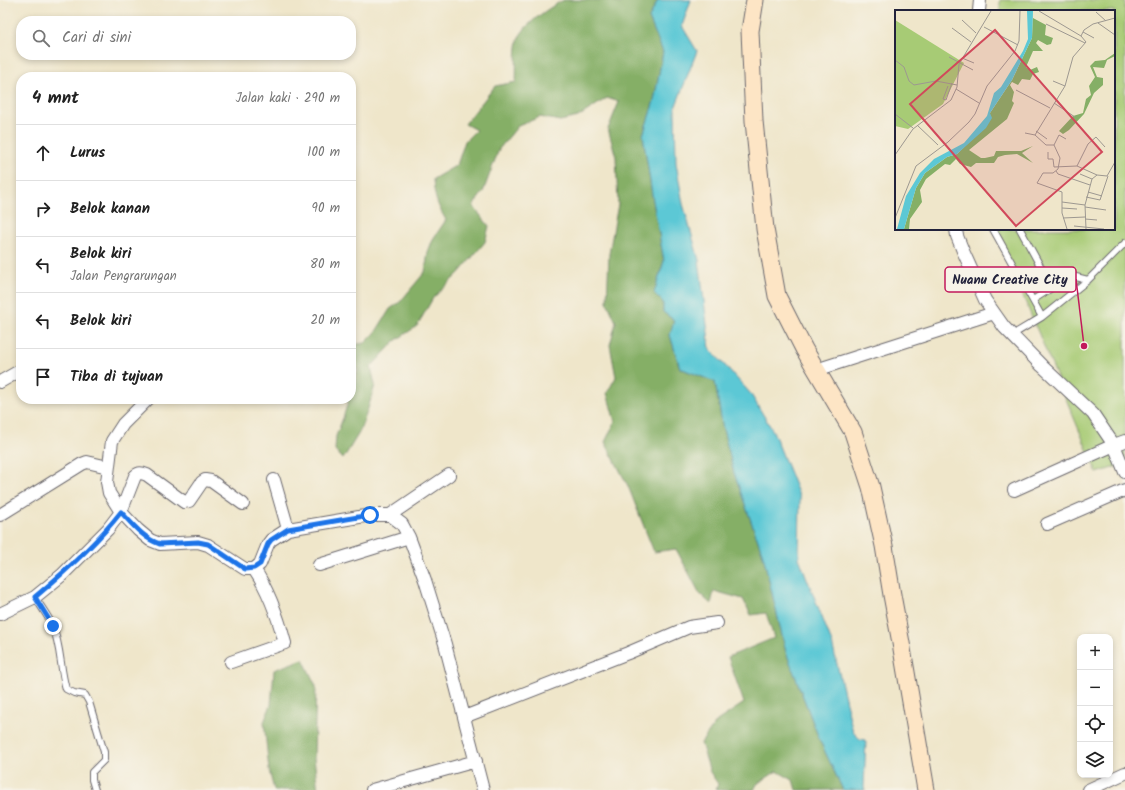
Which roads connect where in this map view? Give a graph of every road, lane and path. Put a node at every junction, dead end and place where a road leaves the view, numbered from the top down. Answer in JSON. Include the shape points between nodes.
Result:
{"nodes":[{"id":1,"x":755,"y":0,"type":"edge"},
{"id":2,"x":980,"y":0,"type":"edge"},
{"id":3,"x":979,"y":10,"type":"edge"},
{"id":4,"x":956,"y":230,"type":"edge"},
{"id":5,"x":994,"y":230,"type":"edge"},
{"id":6,"x":1021,"y":230,"type":"edge"},
{"id":7,"x":1125,"y":243,"type":"edge"},
{"id":8,"x":1088,"y":280,"type":"junction"},
{"id":9,"x":1050,"y":284,"type":"junction"},
{"id":10,"x":1033,"y":300,"type":"junction"},
{"id":11,"x":994,"y":313,"type":"junction"},
{"id":12,"x":1042,"y":316,"type":"junction"},
{"id":13,"x":1012,"y":335,"type":"junction"},
{"id":14,"x":816,"y":370,"type":"junction"},
{"id":15,"x":16,"y":373,"type":"edge"},
{"id":16,"x":0,"y":382,"type":"edge"},
{"id":17,"x":143,"y":404,"type":"edge"},
{"id":18,"x":1120,"y":443,"type":"edge"},
{"id":19,"x":108,"y":467,"type":"junction"},
{"id":20,"x":1125,"y":472,"type":"edge"},
{"id":21,"x":449,"y":476,"type":"dead end"},
{"id":22,"x":274,"y":480,"type":"dead end"},
{"id":23,"x":1014,"y":490,"type":"dead end"},
{"id":24,"x":1125,"y":490,"type":"edge"},
{"id":25,"x":243,"y":504,"type":"dead end"},
{"id":26,"x":121,"y":512,"type":"junction"},
{"id":27,"x":0,"y":515,"type":"edge"},
{"id":28,"x":390,"y":515,"type":"junction"},
{"id":29,"x":1047,"y":524,"type":"dead end"},
{"id":30,"x":288,"y":529,"type":"junction"},
{"id":31,"x":409,"y":537,"type":"junction"},
{"id":32,"x":318,"y":565,"type":"dead end"},
{"id":33,"x":254,"y":568,"type":"junction"},
{"id":34,"x":35,"y":597,"type":"junction"},
{"id":35,"x":0,"y":614,"type":"edge"},
{"id":36,"x":717,"y":623,"type":"dead end"},
{"id":37,"x":231,"y":662,"type":"dead end"},
{"id":38,"x":464,"y":717,"type":"junction"},
{"id":39,"x":476,"y":761,"type":"junction"},
{"id":40,"x":1125,"y":773,"type":"edge"},
{"id":41,"x":94,"y":790,"type":"edge"},
{"id":42,"x":372,"y":790,"type":"edge"},
{"id":43,"x":483,"y":790,"type":"edge"},
{"id":44,"x":926,"y":790,"type":"edge"},
{"id":45,"x":1088,"y":790,"type":"edge"}],
"edges":[{"from":1,"to":14,"type":"street","via":[[750,31],[754,121],[767,236],[777,296]]},
{"from":2,"to":3,"type":"street"},
{"from":4,"to":11,"type":"street","via":[[985,300]]},
{"from":5,"to":10,"type":"lane"},
{"from":6,"to":9,"type":"lane"},
{"from":7,"to":8,"type":"lane"},
{"from":8,"to":9,"type":"lane","via":[[1064,274]]},
{"from":8,"to":12,"type":"lane"},
{"from":9,"to":10,"type":"lane","via":[[1050,289]]},
{"from":10,"to":12,"type":"lane"},
{"from":11,"to":13,"type":"street"},
{"from":11,"to":14,"type":"street"},
{"from":12,"to":13,"type":"lane"},
{"from":13,"to":18,"type":"street"},
{"from":14,"to":44,"type":"street","via":[[853,432],[871,487],[884,546]]},
{"from":15,"to":16,"type":"street"},
{"from":17,"to":19,"type":"street","via":[[115,435]]},
{"from":18,"to":20,"type":"street"},
{"from":18,"to":23,"type":"street"},
{"from":19,"to":26,"type":"street","via":[[109,493]]},
{"from":19,"to":27,"type":"street","via":[[87,462],[82,464]]},
{"from":21,"to":28,"type":"street"},
{"from":22,"to":30,"type":"street"},
{"from":24,"to":29,"type":"street"},
{"from":25,"to":26,"type":"street","via":[[208,480],[202,482],[189,501],[184,502],[147,475],[139,473],[135,476]]},
{"from":26,"to":33,"type":"street","via":[[138,530],[155,542],[208,544],[245,569]]},
{"from":26,"to":34,"type":"street","via":[[62,575]]},
{"from":28,"to":30,"type":"street","via":[[370,515]]},
{"from":28,"to":31,"type":"street","via":[[402,524]]},
{"from":30,"to":33,"type":"street","via":[[271,540],[260,564]]},
{"from":31,"to":32,"type":"street"},
{"from":31,"to":38,"type":"street","via":[[445,644]]},
{"from":33,"to":37,"type":"street","via":[[264,583],[276,612],[284,643]]},
{"from":34,"to":35,"type":"street"},
{"from":34,"to":41,"type":"lane","via":[[53,626],[66,689],[85,695],[89,702],[104,752],[104,760],[92,772]]},
{"from":36,"to":38,"type":"street","via":[[689,627]]},
{"from":38,"to":39,"type":"street"},
{"from":39,"to":42,"type":"street"},
{"from":39,"to":43,"type":"street"},
{"from":40,"to":45,"type":"street"}]}
